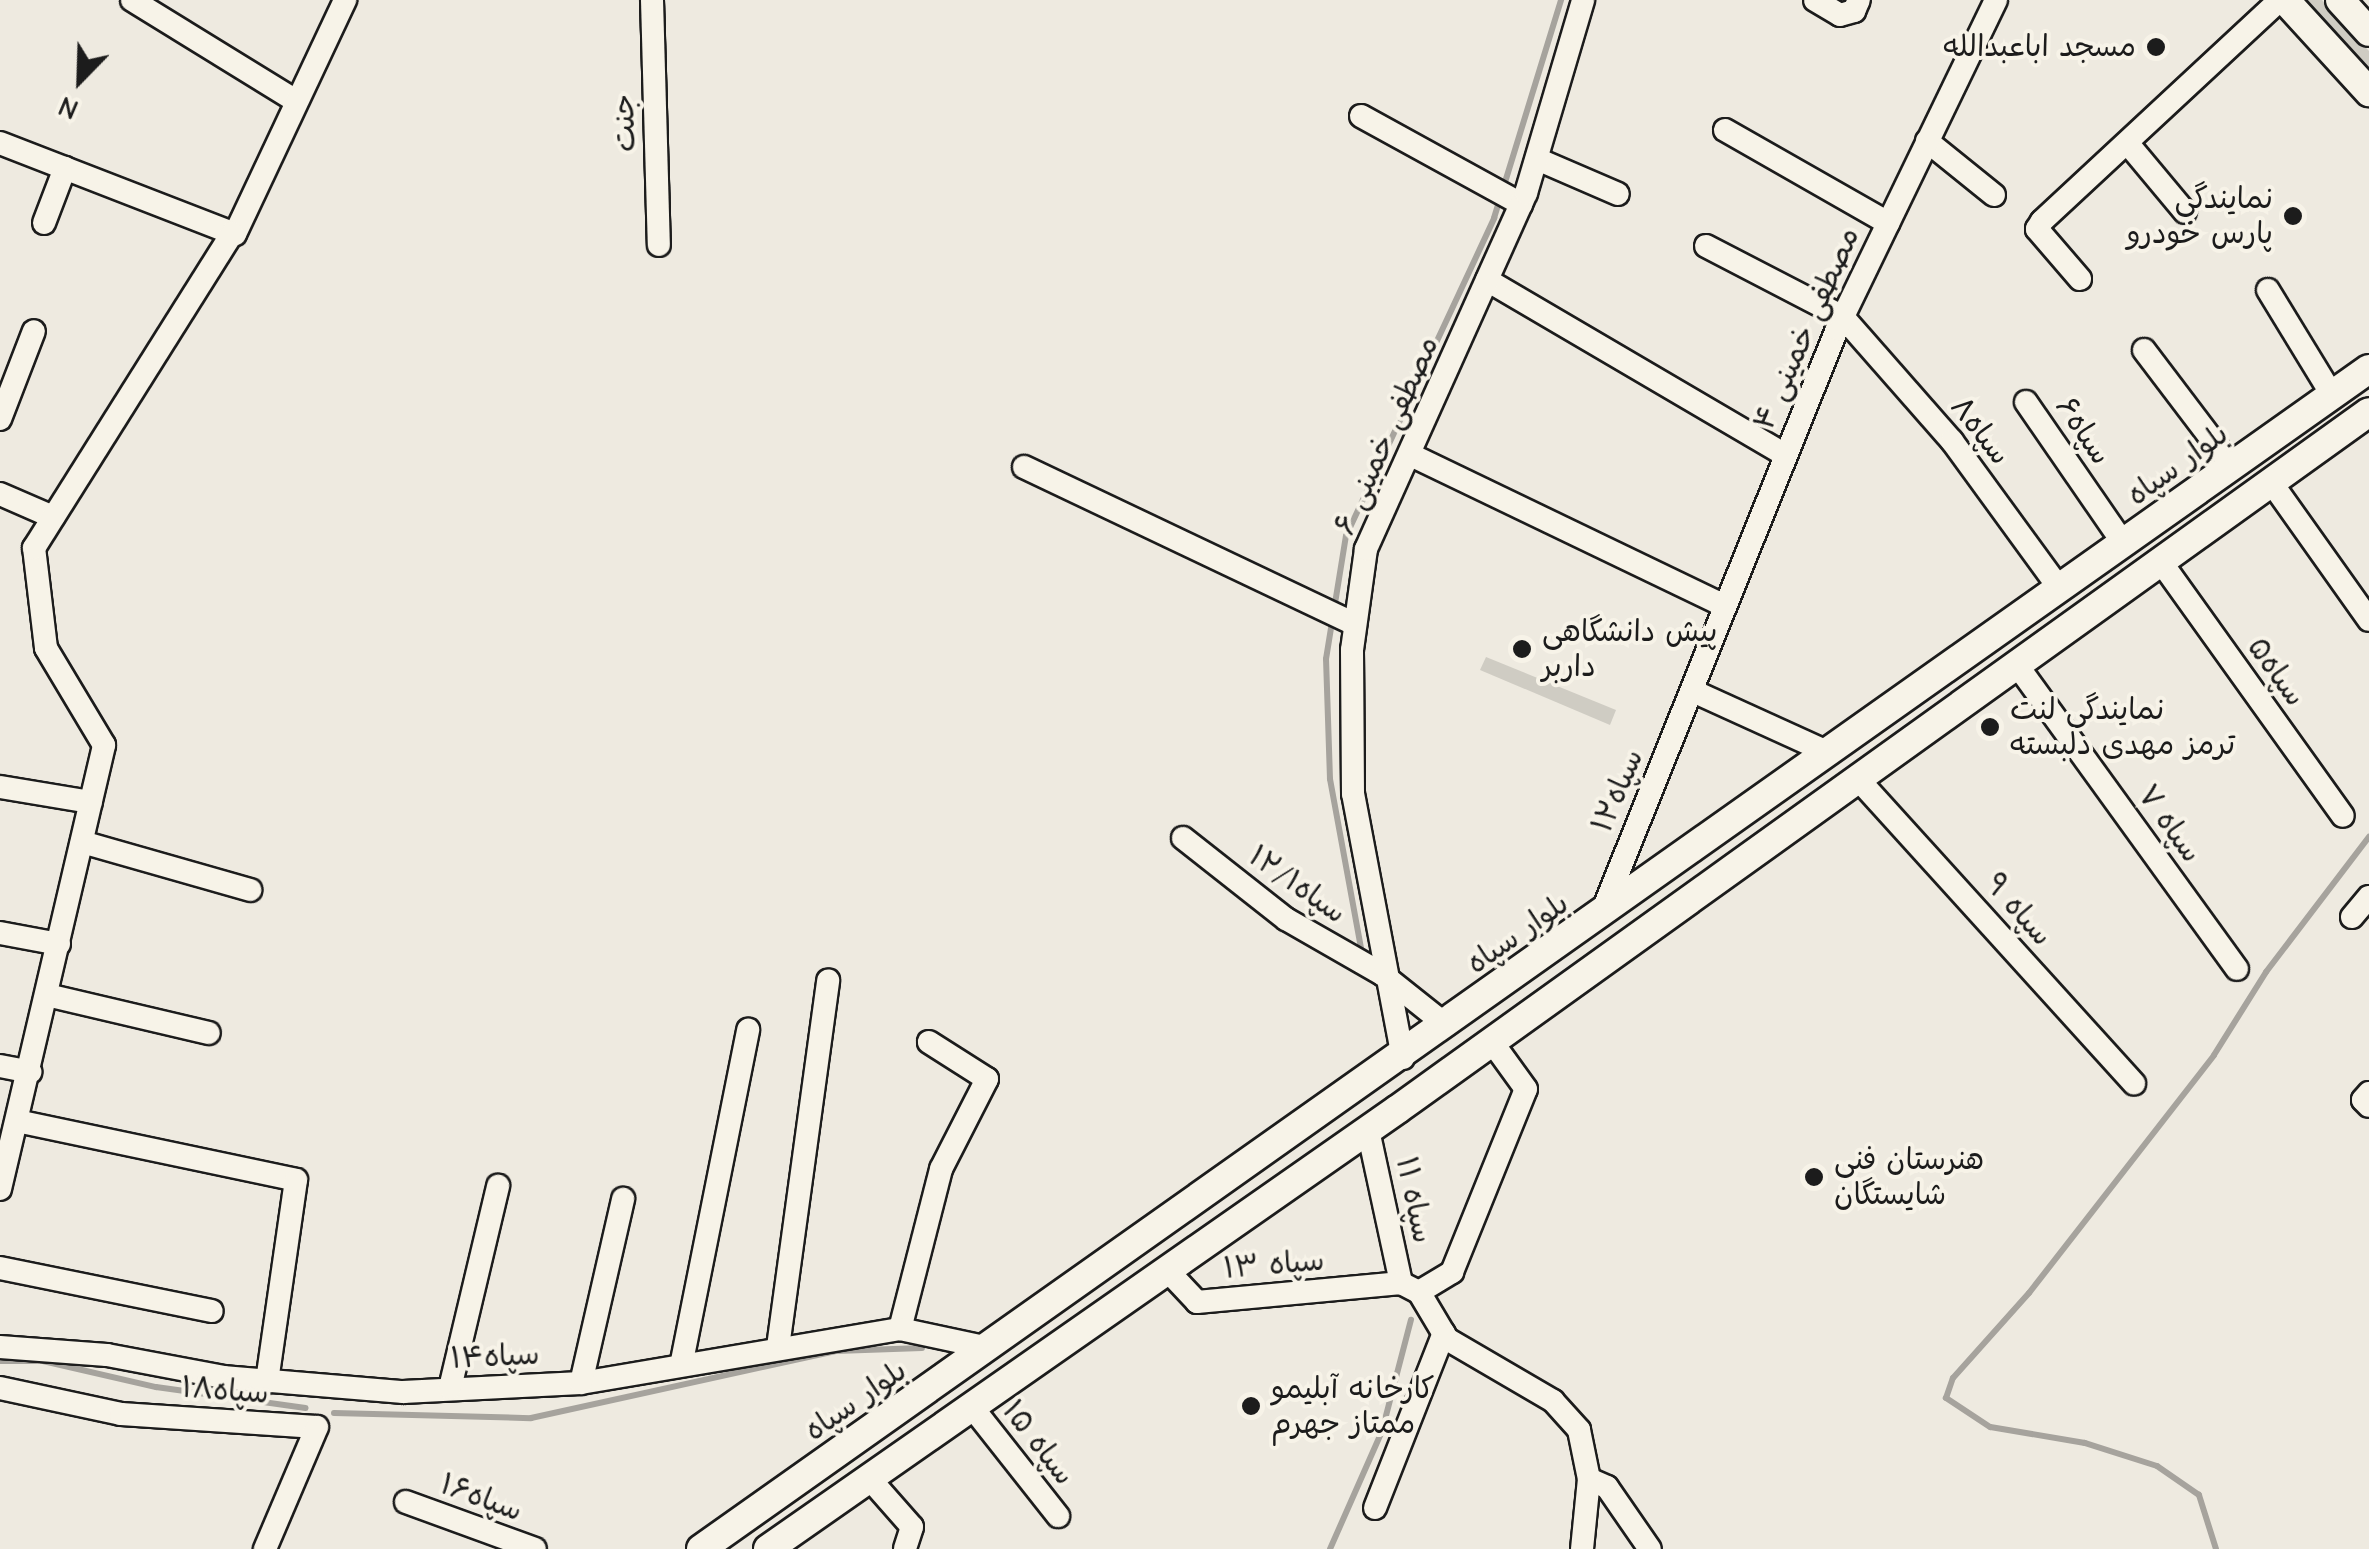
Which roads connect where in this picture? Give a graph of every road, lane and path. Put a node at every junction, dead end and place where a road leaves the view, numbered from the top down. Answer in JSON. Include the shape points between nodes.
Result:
{"nodes":[{"id":1,"x":132,"y":0,"type":"edge"},
{"id":2,"x":345,"y":0,"type":"edge"},
{"id":3,"x":652,"y":0,"type":"edge"},
{"id":4,"x":1583,"y":0,"type":"edge"},
{"id":5,"x":1816,"y":0,"type":"edge"},
{"id":6,"x":1859,"y":0,"type":"edge"},
{"id":7,"x":1996,"y":0,"type":"edge"},
{"id":8,"x":2282,"y":0,"type":"edge"},
{"id":9,"x":2340,"y":0,"type":"edge"},
{"id":10,"x":2369,"y":32,"type":"edge"},
{"id":11,"x":2369,"y":92,"type":"edge"},
{"id":12,"x":293,"y":99,"type":"junction"},
{"id":13,"x":1361,"y":116,"type":"dead end"},
{"id":14,"x":1725,"y":130,"type":"dead end"},
{"id":15,"x":1928,"y":142,"type":"junction"},
{"id":16,"x":0,"y":143,"type":"edge"},
{"id":17,"x":2129,"y":145,"type":"junction"},
{"id":18,"x":1537,"y":159,"type":"junction"},
{"id":19,"x":65,"y":168,"type":"junction"},
{"id":20,"x":1618,"y":194,"type":"dead end"},
{"id":21,"x":1994,"y":195,"type":"dead end"},
{"id":22,"x":1521,"y":204,"type":"junction"},
{"id":23,"x":2185,"y":212,"type":"dead end"},
{"id":24,"x":44,"y":223,"type":"dead end"},
{"id":25,"x":1888,"y":224,"type":"junction"},
{"id":26,"x":232,"y":233,"type":"junction"},
{"id":27,"x":659,"y":245,"type":"dead end"},
{"id":28,"x":1706,"y":246,"type":"dead end"},
{"id":29,"x":1487,"y":280,"type":"junction"},
{"id":30,"x":2080,"y":280,"type":"dead end"},
{"id":31,"x":2268,"y":290,"type":"dead end"},
{"id":32,"x":1843,"y":317,"type":"junction"},
{"id":33,"x":34,"y":331,"type":"dead end"},
{"id":34,"x":2144,"y":350,"type":"dead end"},
{"id":35,"x":2369,"y":369,"type":"edge"},
{"id":36,"x":2332,"y":395,"type":"junction"},
{"id":37,"x":2026,"y":402,"type":"dead end"},
{"id":38,"x":2369,"y":412,"type":"edge"},
{"id":39,"x":0,"y":419,"type":"edge"},
{"id":40,"x":1784,"y":454,"type":"junction"},
{"id":41,"x":1412,"y":455,"type":"junction"},
{"id":42,"x":2232,"y":466,"type":"junction"},
{"id":43,"x":1024,"y":468,"type":"dead end"},
{"id":44,"x":2271,"y":482,"type":"junction"},
{"id":45,"x":0,"y":494,"type":"edge"},
{"id":46,"x":53,"y":517,"type":"junction"},
{"id":47,"x":2124,"y":544,"type":"junction"},
{"id":48,"x":2161,"y":562,"type":"junction"},
{"id":49,"x":2060,"y":589,"type":"junction"},
{"id":50,"x":1726,"y":606,"type":"junction"},
{"id":51,"x":2369,"y":620,"type":"edge"},
{"id":52,"x":1355,"y":624,"type":"junction"},
{"id":53,"x":2017,"y":665,"type":"junction"},
{"id":54,"x":1693,"y":691,"type":"junction"},
{"id":55,"x":1829,"y":753,"type":"junction"},
{"id":56,"x":1858,"y":779,"type":"junction"},
{"id":57,"x":0,"y":787,"type":"edge"},
{"id":58,"x":91,"y":802,"type":"junction"},
{"id":59,"x":2343,"y":816,"type":"dead end"},
{"id":60,"x":1183,"y":838,"type":"dead end"},
{"id":61,"x":82,"y":842,"type":"junction"},
{"id":62,"x":250,"y":890,"type":"dead end"},
{"id":63,"x":2369,"y":897,"type":"edge"},
{"id":64,"x":1601,"y":917,"type":"junction"},
{"id":65,"x":2352,"y":917,"type":"dead end"},
{"id":66,"x":0,"y":934,"type":"edge"},
{"id":67,"x":59,"y":944,"type":"junction"},
{"id":68,"x":1618,"y":951,"type":"junction"},
{"id":69,"x":2237,"y":969,"type":"dead end"},
{"id":70,"x":1382,"y":974,"type":"junction"},
{"id":71,"x":828,"y":980,"type":"dead end"},
{"id":72,"x":47,"y":994,"type":"junction"},
{"id":73,"x":1446,"y":1025,"type":"junction"},
{"id":74,"x":748,"y":1030,"type":"dead end"},
{"id":75,"x":209,"y":1033,"type":"dead end"},
{"id":76,"x":930,"y":1042,"type":"dead end"},
{"id":77,"x":1492,"y":1042,"type":"junction"},
{"id":78,"x":1402,"y":1058,"type":"junction"},
{"id":79,"x":0,"y":1066,"type":"edge"},
{"id":80,"x":30,"y":1072,"type":"junction"},
{"id":81,"x":2134,"y":1082,"type":"dead end"},
{"id":82,"x":2369,"y":1094,"type":"edge"},
{"id":83,"x":2369,"y":1106,"type":"edge"},
{"id":84,"x":17,"y":1121,"type":"junction"},
{"id":85,"x":1368,"y":1130,"type":"junction"},
{"id":86,"x":498,"y":1186,"type":"dead end"},
{"id":87,"x":0,"y":1188,"type":"edge"},
{"id":88,"x":623,"y":1199,"type":"dead end"},
{"id":89,"x":0,"y":1268,"type":"edge"},
{"id":90,"x":1166,"y":1270,"type":"junction"},
{"id":91,"x":1410,"y":1287,"type":"junction"},
{"id":92,"x":212,"y":1311,"type":"dead end"},
{"id":93,"x":900,"y":1328,"type":"junction"},
{"id":94,"x":1444,"y":1333,"type":"junction"},
{"id":95,"x":0,"y":1347,"type":"edge"},
{"id":96,"x":778,"y":1347,"type":"junction"},
{"id":97,"x":989,"y":1348,"type":"junction"},
{"id":98,"x":682,"y":1361,"type":"junction"},
{"id":99,"x":267,"y":1382,"type":"junction"},
{"id":100,"x":581,"y":1383,"type":"junction"},
{"id":101,"x":0,"y":1388,"type":"edge"},
{"id":102,"x":322,"y":1388,"type":"junction"},
{"id":103,"x":450,"y":1388,"type":"junction"},
{"id":104,"x":972,"y":1406,"type":"junction"},
{"id":105,"x":317,"y":1427,"type":"junction"},
{"id":106,"x":869,"y":1478,"type":"junction"},
{"id":107,"x":1589,"y":1480,"type":"junction"},
{"id":108,"x":406,"y":1502,"type":"dead end"},
{"id":109,"x":1375,"y":1508,"type":"dead end"},
{"id":110,"x":1058,"y":1516,"type":"dead end"},
{"id":111,"x":266,"y":1549,"type":"edge"},
{"id":112,"x":535,"y":1549,"type":"edge"},
{"id":113,"x":701,"y":1549,"type":"edge"},
{"id":114,"x":768,"y":1549,"type":"edge"},
{"id":115,"x":906,"y":1549,"type":"edge"},
{"id":116,"x":1582,"y":1549,"type":"edge"},
{"id":117,"x":1650,"y":1549,"type":"edge"}],
"edges":[{"from":1,"to":12,"type":"street"},
{"from":2,"to":12,"type":"street"},
{"from":3,"to":27,"type":"street","name":"جنت"},
{"from":4,"to":18,"type":"street","name":"مصطفی خمینی ۶"},
{"from":5,"to":6,"type":"street","via":[[1840,15],[1854,11]]},
{"from":7,"to":15,"type":"street","name":"مصطفی خمینی ۴"},
{"from":8,"to":11,"type":"main road"},
{"from":8,"to":17,"type":"street"},
{"from":9,"to":10,"type":"main road"},
{"from":12,"to":26,"type":"street"},
{"from":13,"to":22,"type":"street"},
{"from":14,"to":25,"type":"street"},
{"from":15,"to":21,"type":"street"},
{"from":15,"to":25,"type":"street","name":"مصطفی خمینی ۴"},
{"from":16,"to":19,"type":"street"},
{"from":17,"to":23,"type":"street"},
{"from":17,"to":30,"type":"street","via":[[2038,229]]},
{"from":18,"to":20,"type":"street"},
{"from":18,"to":22,"type":"street","name":"مصطفی خمینی ۶"},
{"from":19,"to":24,"type":"street"},
{"from":19,"to":26,"type":"street"},
{"from":22,"to":29,"type":"street","name":"مصطفی خمینی ۶"},
{"from":25,"to":32,"type":"street","name":"مصطفی خمینی ۴"},
{"from":26,"to":46,"type":"street"},
{"from":28,"to":32,"type":"street"},
{"from":29,"to":40,"type":"street"},
{"from":29,"to":41,"type":"street","name":"مصطفی خمینی ۶"},
{"from":31,"to":36,"type":"street"},
{"from":32,"to":40,"type":"street","name":"مصطفی خمینی ۴"},
{"from":32,"to":49,"type":"street","name":"سپاه۸","via":[[1952,441]]},
{"from":33,"to":39,"type":"street"},
{"from":34,"to":42,"type":"street"},
{"from":35,"to":36,"type":"main road","name":"بلوار سپاه"},
{"from":36,"to":42,"type":"main road","name":"بلوار سپاه"},
{"from":37,"to":47,"type":"street","name":"سپاه۶"},
{"from":38,"to":44,"type":"main road"},
{"from":40,"to":50,"type":"street","name":"مصطفی خمینی ۴"},
{"from":41,"to":50,"type":"street"},
{"from":41,"to":52,"type":"street","name":"مصطفی خمینی ۶","via":[[1366,549]]},
{"from":42,"to":47,"type":"main road","name":"بلوار سپاه"},
{"from":43,"to":52,"type":"street"},
{"from":44,"to":48,"type":"main road"},
{"from":44,"to":51,"type":"street"},
{"from":45,"to":46,"type":"street"},
{"from":46,"to":58,"type":"street","via":[[34,548],[46,648],[104,746]]},
{"from":47,"to":49,"type":"main road","name":"بلوار سپاه"},
{"from":48,"to":53,"type":"main road"},
{"from":48,"to":59,"type":"street","name":"سپاه۵"},
{"from":49,"to":55,"type":"main road","name":"بلوار سپاه"},
{"from":50,"to":54,"type":"street","name":"مصطفی خمینی ۴"},
{"from":52,"to":70,"type":"street","name":"مصطفی خمینی ۶","via":[[1353,794]]},
{"from":53,"to":56,"type":"main road"},
{"from":53,"to":69,"type":"street","name":"سپاه ۷"},
{"from":54,"to":55,"type":"street"},
{"from":54,"to":64,"type":"street","name":"سپاه۱۲"},
{"from":55,"to":64,"type":"main road","name":"بلوار سپاه"},
{"from":56,"to":68,"type":"main road"},
{"from":56,"to":81,"type":"street","name":"سپاه ۹"},
{"from":57,"to":58,"type":"street"},
{"from":58,"to":61,"type":"street"},
{"from":60,"to":70,"type":"street","name":"سپاه۱۲/۱","via":[[1286,919]]},
{"from":61,"to":62,"type":"street"},
{"from":61,"to":67,"type":"street"},
{"from":63,"to":65,"type":"street"},
{"from":64,"to":68,"type":"main road"},
{"from":64,"to":73,"type":"main road","name":"بلوار سپاه"},
{"from":66,"to":67,"type":"street"},
{"from":67,"to":72,"type":"street"},
{"from":68,"to":77,"type":"main road"},
{"from":70,"to":73,"type":"street","name":"سپاه۱۲/۱"},
{"from":70,"to":78,"type":"street"},
{"from":71,"to":96,"type":"street"},
{"from":72,"to":75,"type":"street"},
{"from":72,"to":80,"type":"street"},
{"from":73,"to":78,"type":"main road","name":"بلوار سپاه"},
{"from":74,"to":98,"type":"street"},
{"from":76,"to":93,"type":"street","via":[[987,1079],[941,1169]]},
{"from":77,"to":85,"type":"main road"},
{"from":77,"to":91,"type":"street","via":[[1526,1089],[1452,1272]]},
{"from":78,"to":97,"type":"main road","name":"بلوار سپاه"},
{"from":79,"to":80,"type":"street"},
{"from":80,"to":84,"type":"street"},
{"from":82,"to":83,"type":"street","via":[[2363,1100]]},
{"from":84,"to":87,"type":"street"},
{"from":84,"to":99,"type":"street","via":[[296,1180]]},
{"from":85,"to":90,"type":"main road"},
{"from":85,"to":91,"type":"street","name":"سپاه ۱۱"},
{"from":86,"to":103,"type":"street"},
{"from":88,"to":100,"type":"street"},
{"from":89,"to":92,"type":"street"},
{"from":90,"to":91,"type":"street","name":"سپاه ۱۳","via":[[1197,1302]]},
{"from":90,"to":104,"type":"main road"},
{"from":91,"to":94,"type":"street"},
{"from":93,"to":96,"type":"street","name":"سپاه۱۴"},
{"from":93,"to":97,"type":"street","name":"سپاه۱۴"},
{"from":94,"to":107,"type":"street","via":[[1495,1371],[1553,1401],[1579,1430]]},
{"from":94,"to":109,"type":"street"},
{"from":95,"to":99,"type":"street","name":"سپاه۱۴","via":[[56,1348]]},
{"from":96,"to":98,"type":"street","name":"سپاه۱۴"},
{"from":97,"to":113,"type":"main road","name":"بلوار سپاه"},
{"from":98,"to":100,"type":"street","name":"سپاه۱۴"},
{"from":99,"to":102,"type":"street","name":"سپاه۱۴"},
{"from":100,"to":103,"type":"street","name":"سپاه۱۴"},
{"from":101,"to":105,"type":"street","name":"سپاه۱۸","via":[[121,1414]]},
{"from":102,"to":103,"type":"street","name":"سپاه۱۴"},
{"from":102,"to":105,"type":"street"},
{"from":104,"to":106,"type":"main road"},
{"from":104,"to":110,"type":"street","name":"سپاه ۱۵"},
{"from":105,"to":111,"type":"street"},
{"from":106,"to":114,"type":"main road"},
{"from":106,"to":115,"type":"street","via":[[912,1527]]},
{"from":107,"to":116,"type":"street"},
{"from":107,"to":117,"type":"street","via":[[1606,1487]]},
{"from":108,"to":112,"type":"street","name":"سپاه۱۶"}]}
